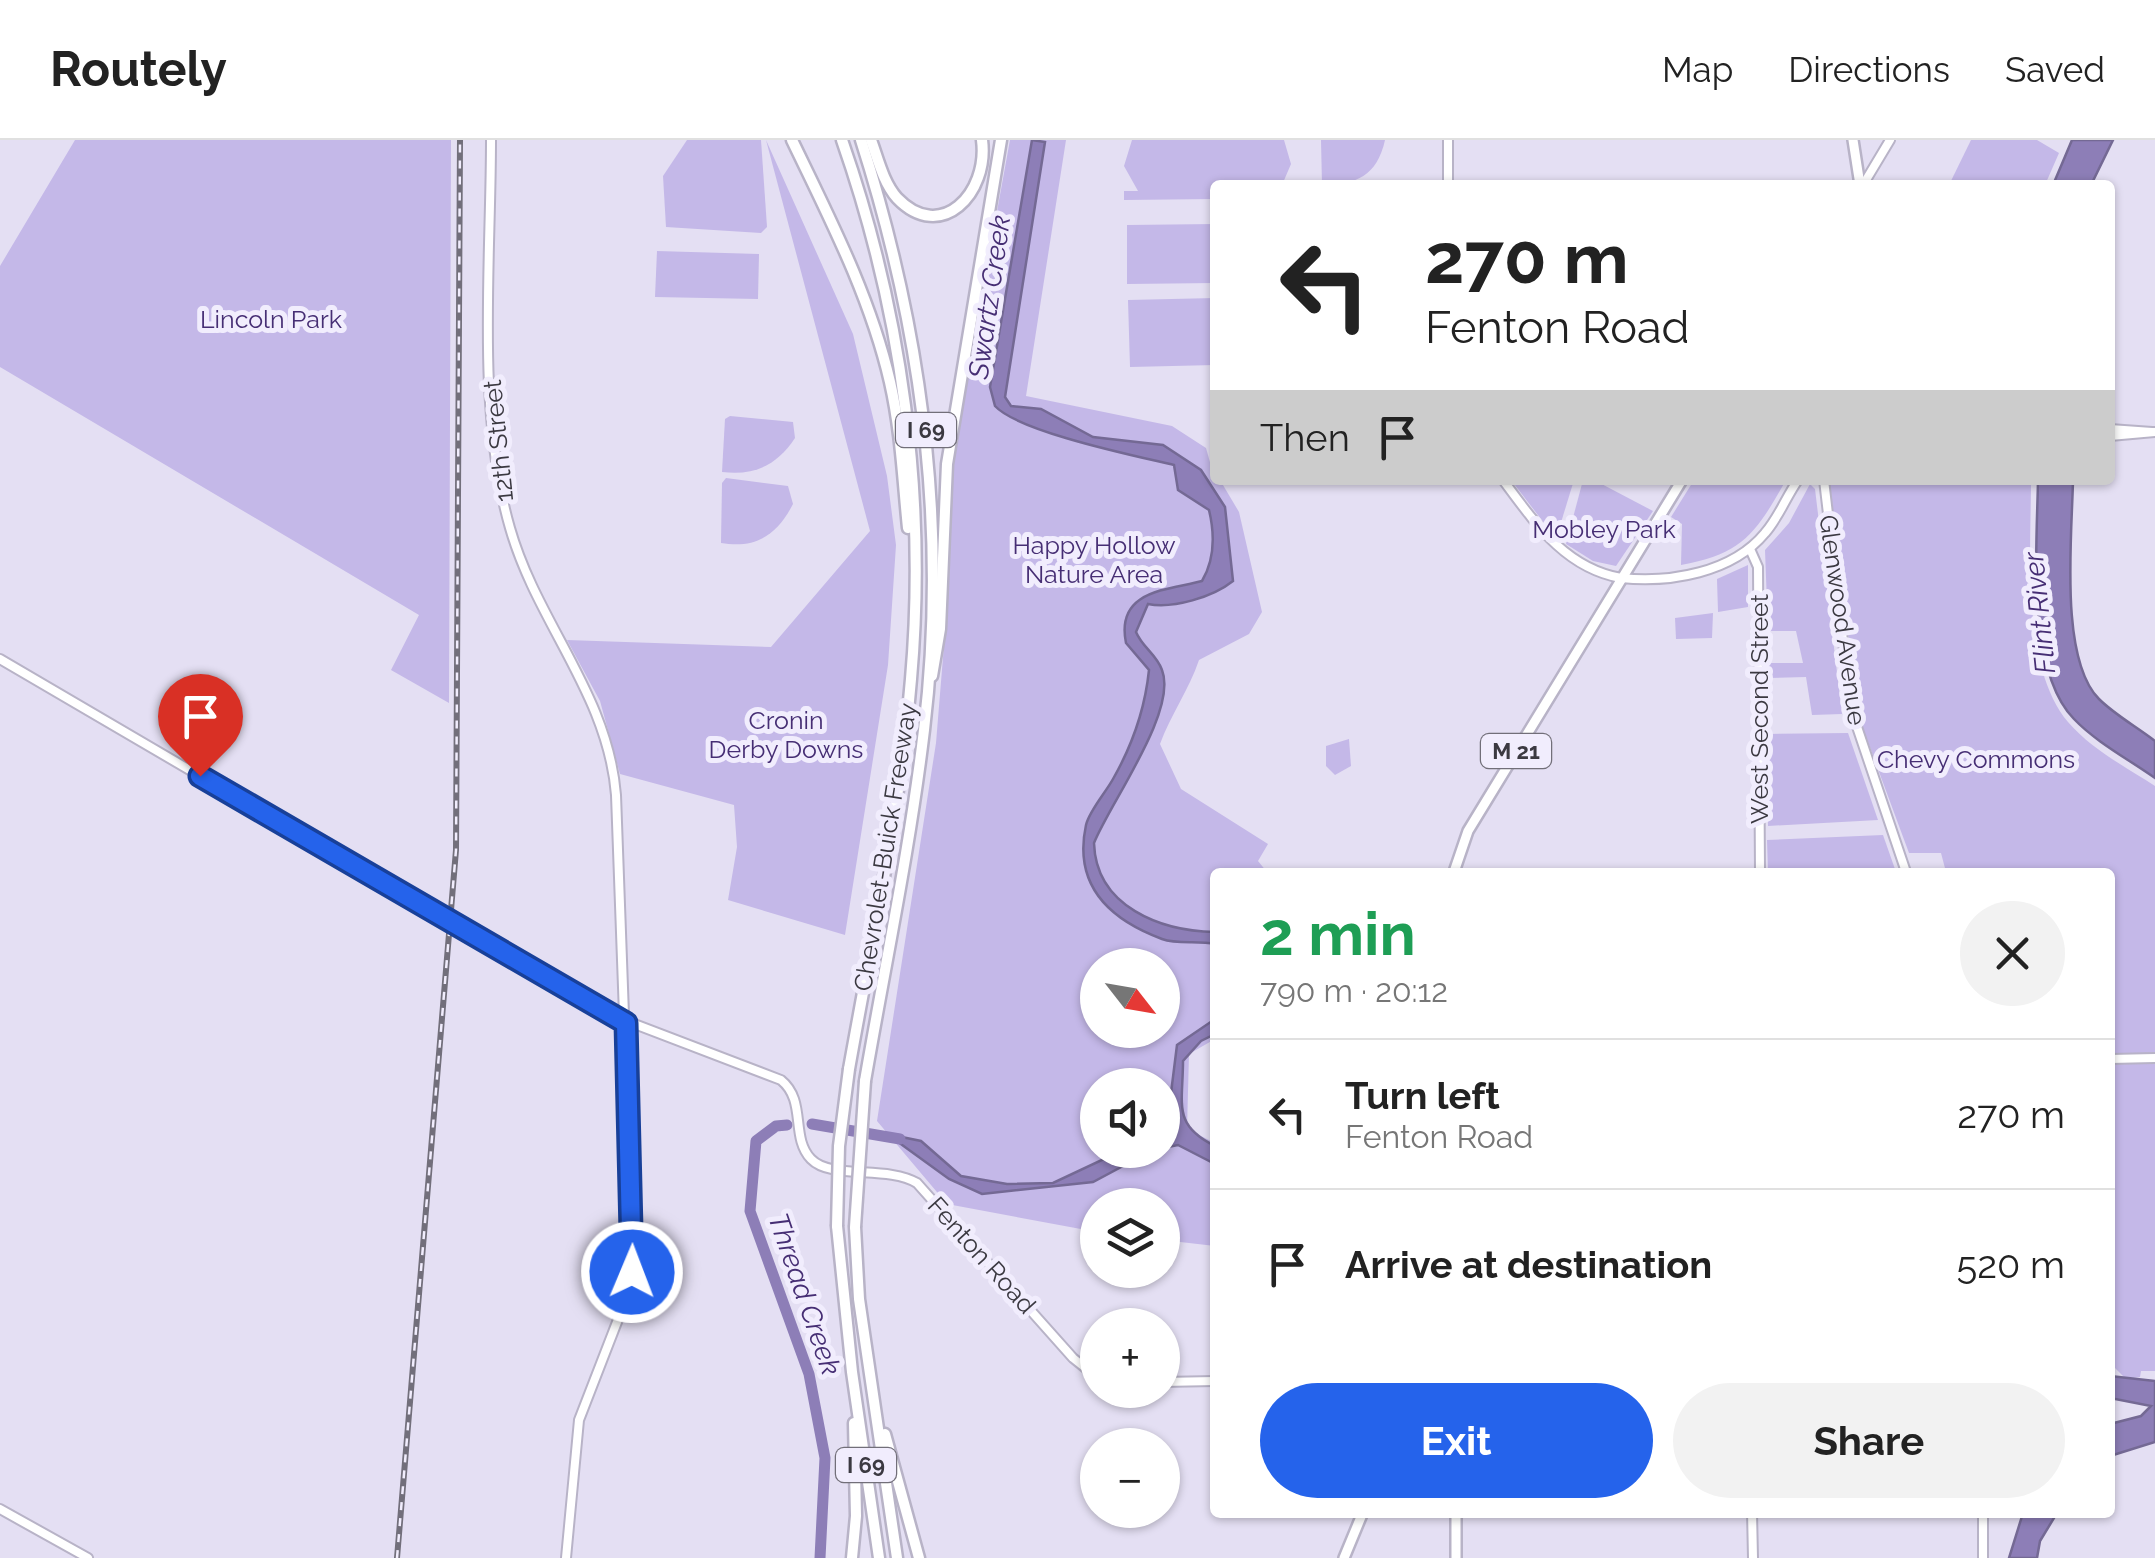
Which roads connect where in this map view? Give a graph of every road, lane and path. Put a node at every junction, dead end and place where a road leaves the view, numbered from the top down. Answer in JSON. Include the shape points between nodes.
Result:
{"nodes":[{"id":1,"x":491,"y":140,"type":"edge"},
{"id":2,"x":792,"y":140,"type":"edge"},
{"id":3,"x":842,"y":140,"type":"edge"},
{"id":4,"x":862,"y":140,"type":"edge"},
{"id":5,"x":871,"y":140,"type":"edge"},
{"id":6,"x":982,"y":140,"type":"edge"},
{"id":7,"x":1001,"y":140,"type":"edge"},
{"id":8,"x":1448,"y":140,"type":"edge"},
{"id":9,"x":1853,"y":140,"type":"edge"},
{"id":10,"x":1890,"y":140,"type":"edge"},
{"id":11,"x":1448,"y":180,"type":"edge"},
{"id":12,"x":1861,"y":180,"type":"edge"},
{"id":13,"x":1865,"y":180,"type":"edge"},
{"id":14,"x":2115,"y":432,"type":"edge"},
{"id":15,"x":2153,"y":432,"type":"edge"},
{"id":16,"x":1507,"y":485,"type":"edge"},
{"id":17,"x":1679,"y":485,"type":"edge"},
{"id":18,"x":1795,"y":485,"type":"edge"},
{"id":19,"x":1825,"y":485,"type":"edge"},
{"id":20,"x":1750,"y":549,"type":"junction"},
{"id":21,"x":1622,"y":578,"type":"junction"},
{"id":22,"x":916,"y":589,"type":"junction"},
{"id":23,"x":0,"y":659,"type":"edge"},
{"id":24,"x":924,"y":726,"type":"junction"},
{"id":25,"x":1455,"y":868,"type":"edge"},
{"id":26,"x":1760,"y":868,"type":"edge"},
{"id":27,"x":1905,"y":868,"type":"edge"},
{"id":28,"x":626,"y":1023,"type":"junction"},
{"id":29,"x":2155,"y":1058,"type":"edge"},
{"id":30,"x":2115,"y":1059,"type":"edge"},
{"id":31,"x":1080,"y":1361,"type":"edge"},
{"id":32,"x":852,"y":1372,"type":"junction"},
{"id":33,"x":1210,"y":1381,"type":"edge"},
{"id":34,"x":1180,"y":1382,"type":"edge"},
{"id":35,"x":872,"y":1385,"type":"junction"},
{"id":36,"x":0,"y":1510,"type":"edge"},
{"id":37,"x":1361,"y":1518,"type":"edge"},
{"id":38,"x":1456,"y":1518,"type":"edge"},
{"id":39,"x":1752,"y":1518,"type":"edge"},
{"id":40,"x":1983,"y":1518,"type":"edge"},
{"id":41,"x":88,"y":1558,"type":"edge"},
{"id":42,"x":566,"y":1558,"type":"edge"},
{"id":43,"x":852,"y":1558,"type":"edge"},
{"id":44,"x":879,"y":1558,"type":"edge"},
{"id":45,"x":897,"y":1558,"type":"edge"},
{"id":46,"x":918,"y":1558,"type":"edge"},
{"id":47,"x":1344,"y":1558,"type":"edge"},
{"id":48,"x":1456,"y":1558,"type":"edge"},
{"id":49,"x":1752,"y":1558,"type":"edge"},
{"id":50,"x":1984,"y":1558,"type":"edge"}],
"edges":[{"from":1,"to":28,"type":"street","name":"12th Street","via":[[491,402],[498,478],[526,574],[602,722],[613,766]]},
{"from":2,"to":22,"type":"highway","via":[[860,283],[885,363]]},
{"from":3,"to":22,"type":"highway","name":"Chevrolet-Buick Freeway","number":"I 69","via":[[873,241],[900,371]]},
{"from":4,"to":24,"type":"highway","name":"Chevrolet-Buick Freeway","number":"I 69","via":[[898,266],[925,422],[933,538]]},
{"from":5,"to":6,"type":"highway","via":[[897,198],[930,214],[954,209],[976,189]]},
{"from":7,"to":24,"type":"highway","via":[[947,464],[940,629]]},
{"from":8,"to":11,"type":"street"},
{"from":9,"to":12,"type":"main road"},
{"from":10,"to":13,"type":"street"},
{"from":14,"to":15,"type":"street"},
{"from":16,"to":21,"type":"street","via":[[1566,554]]},
{"from":17,"to":21,"type":"main road","number":"M 21"},
{"from":18,"to":20,"type":"street"},
{"from":19,"to":27,"type":"street","name":"Glenwood Avenue","via":[[1851,708]]},
{"from":20,"to":21,"type":"street","via":[[1712,568]]},
{"from":20,"to":26,"type":"street","name":"West Second Street","via":[[1758,566]]},
{"from":21,"to":25,"type":"main road","number":"M 21","via":[[1468,831]]},
{"from":22,"to":32,"type":"highway","name":"Chevrolet-Buick Freeway","number":"I 69","bridge":true,"via":[[901,769],[840,1146],[837,1226]]},
{"from":23,"to":28,"type":"street","name":"Fenton Road"},
{"from":24,"to":35,"type":"highway","name":"Chevrolet-Buick Freeway","number":"I 69","bridge":true,"via":[[864,1081],[855,1227]]},
{"from":28,"to":31,"type":"street","name":"Fenton Road","via":[[783,1081],[796,1099],[812,1160],[830,1169],[891,1173],[920,1186]]},
{"from":28,"to":42,"type":"street","name":"12th Street","via":[[633,1262],[624,1304],[579,1420]]},
{"from":29,"to":30,"type":"street"},
{"from":32,"to":43,"type":"highway"},
{"from":32,"to":44,"type":"highway","name":"Chevrolet-Buick Freeway","number":"I 69"},
{"from":33,"to":34,"type":"street"},
{"from":35,"to":45,"type":"highway","name":"Chevrolet-Buick Freeway","number":"I 69"},
{"from":35,"to":46,"type":"highway"},
{"from":36,"to":41,"type":"street"},
{"from":37,"to":47,"type":"main road"},
{"from":38,"to":48,"type":"main road"},
{"from":39,"to":49,"type":"street"},
{"from":40,"to":50,"type":"street"}]}
